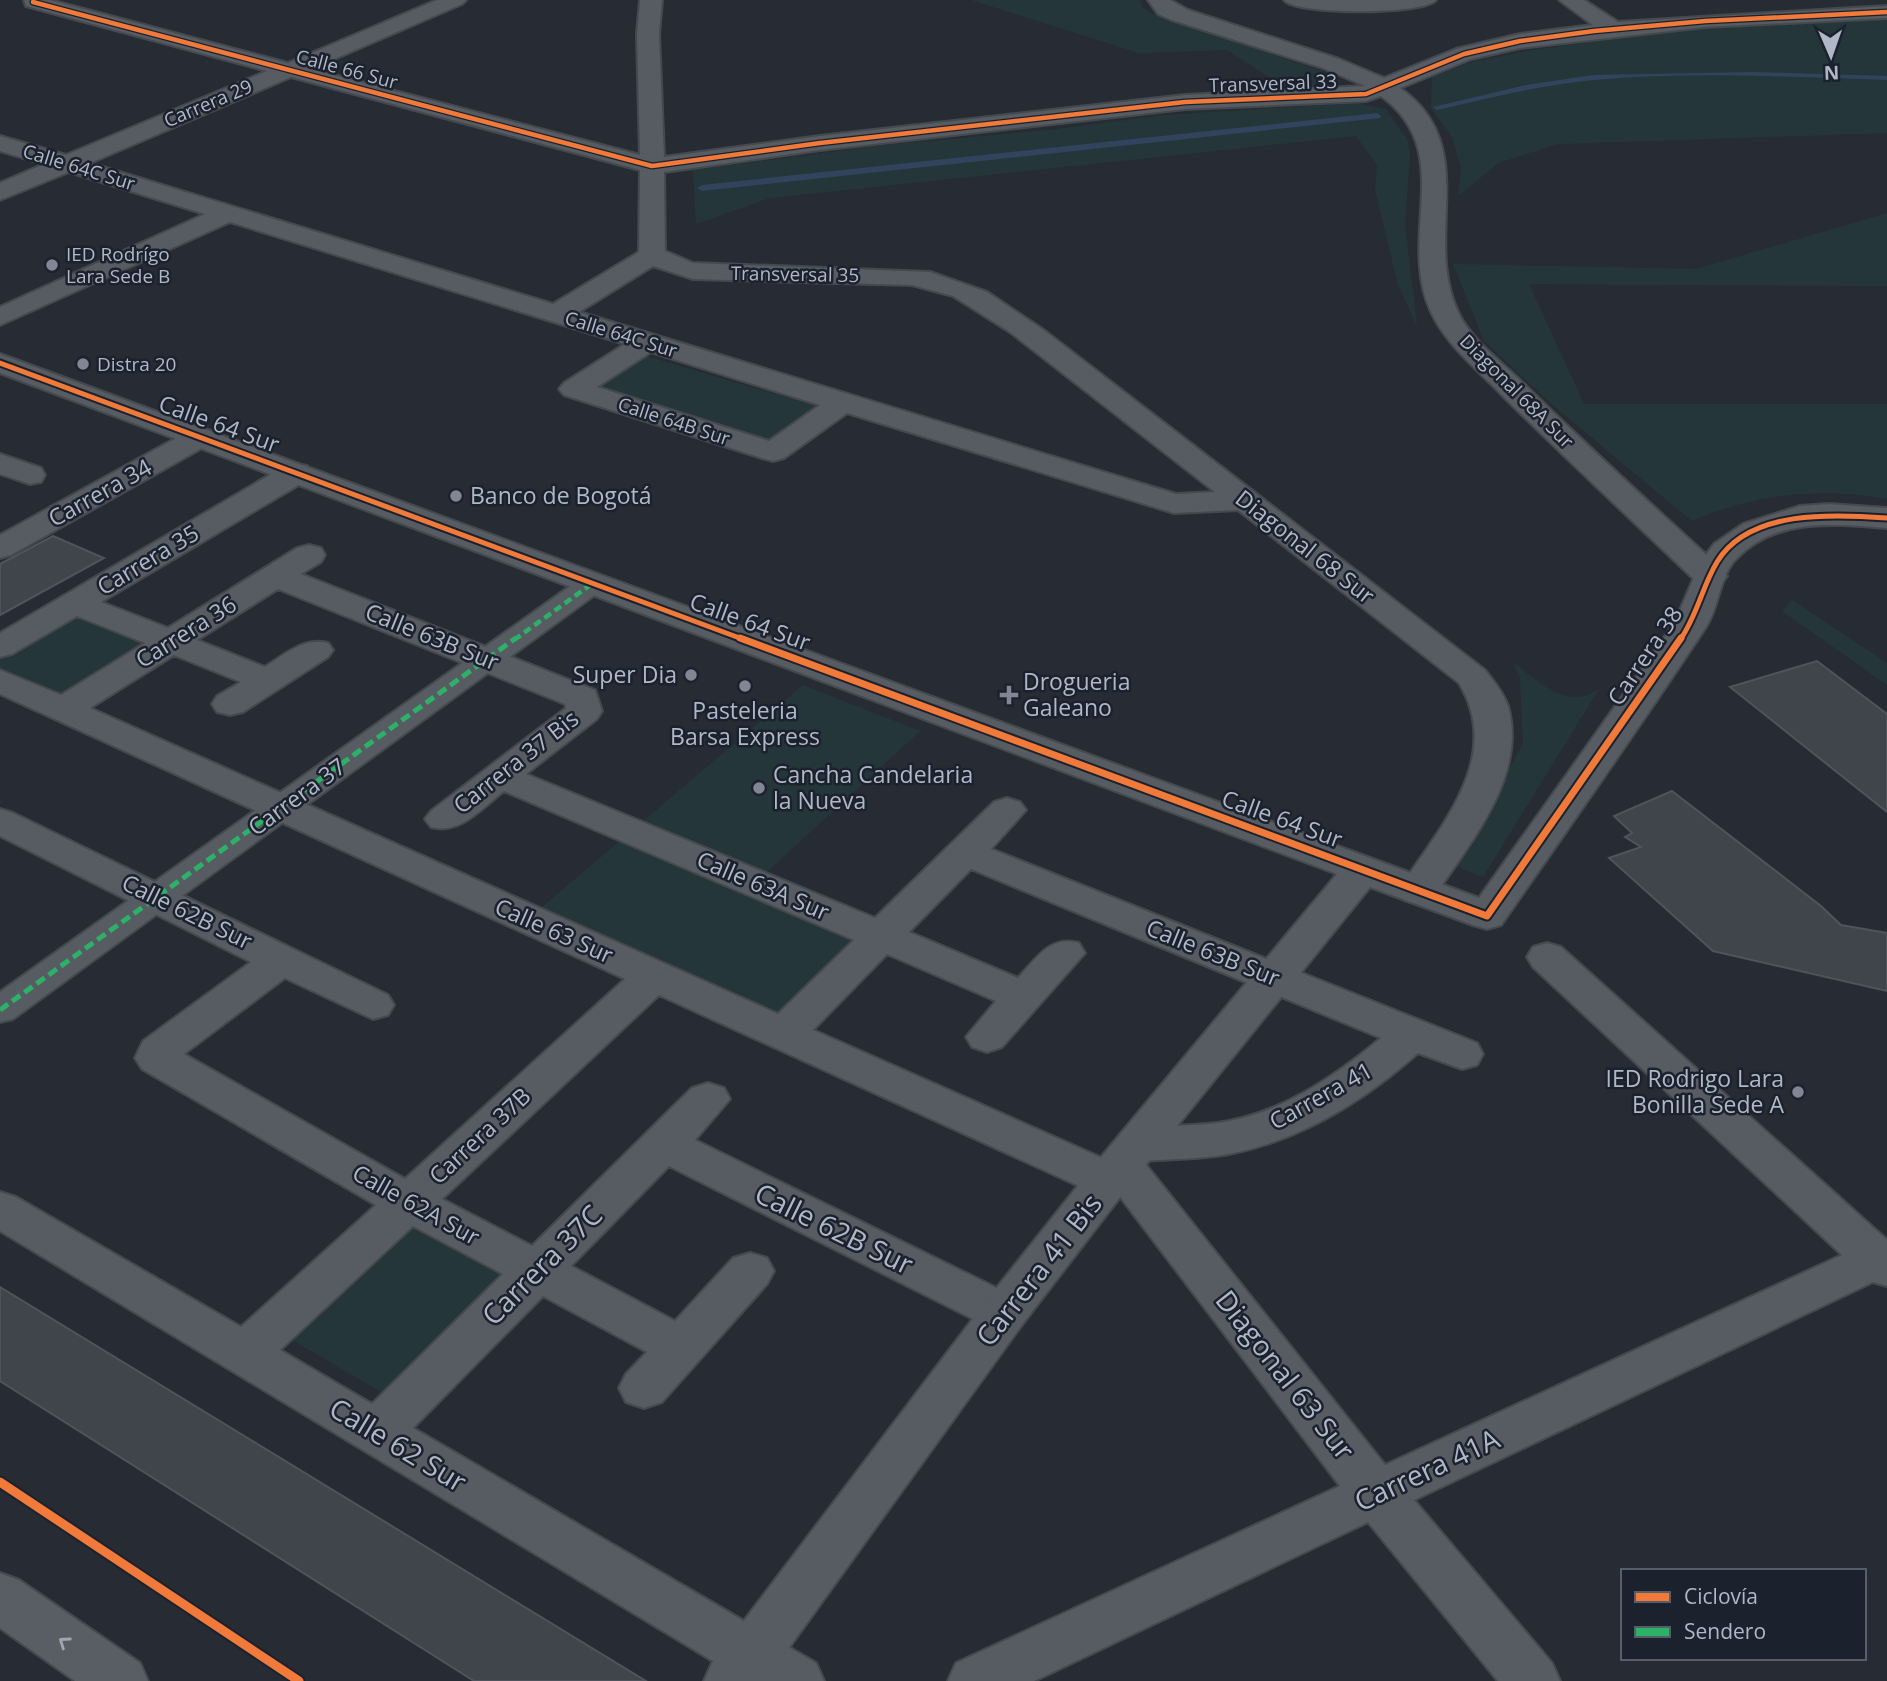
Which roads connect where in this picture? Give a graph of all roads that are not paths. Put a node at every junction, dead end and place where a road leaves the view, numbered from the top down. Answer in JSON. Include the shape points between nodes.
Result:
{"nodes":[{"id":1,"x":455,"y":0,"type":"edge"},
{"id":2,"x":651,"y":0,"type":"edge"},
{"id":3,"x":1159,"y":0,"type":"edge"},
{"id":4,"x":1295,"y":0,"type":"edge"},
{"id":5,"x":1425,"y":0,"type":"edge"},
{"id":6,"x":1570,"y":0,"type":"edge"},
{"id":7,"x":1685,"y":0,"type":"edge"},
{"id":8,"x":1813,"y":0,"type":"edge"},
{"id":9,"x":33,"y":2,"type":"dead end"},
{"id":10,"x":1887,"y":12,"type":"edge"},
{"id":11,"x":1858,"y":13,"type":"junction"},
{"id":12,"x":1721,"y":20,"type":"junction"},
{"id":13,"x":1614,"y":29,"type":"junction"},
{"id":14,"x":287,"y":69,"type":"junction"},
{"id":15,"x":1387,"y":88,"type":"junction"},
{"id":16,"x":0,"y":143,"type":"edge"},
{"id":17,"x":67,"y":163,"type":"junction"},
{"id":18,"x":652,"y":166,"type":"junction"},
{"id":19,"x":0,"y":192,"type":"edge"},
{"id":20,"x":228,"y":213,"type":"junction"},
{"id":21,"x":652,"y":256,"type":"junction"},
{"id":22,"x":940,"y":281,"type":"joint"},
{"id":23,"x":557,"y":314,"type":"junction"},
{"id":24,"x":0,"y":317,"type":"edge"},
{"id":25,"x":648,"y":342,"type":"junction"},
{"id":26,"x":0,"y":363,"type":"edge"},
{"id":27,"x":843,"y":402,"type":"junction"},
{"id":28,"x":200,"y":437,"type":"junction"},
{"id":29,"x":296,"y":472,"type":"junction"},
{"id":30,"x":1245,"y":500,"type":"junction"},
{"id":31,"x":1887,"y":518,"type":"edge"},
{"id":32,"x":0,"y":548,"type":"edge"},
{"id":33,"x":309,"y":555,"type":"dead end"},
{"id":34,"x":276,"y":576,"type":"junction"},
{"id":35,"x":1710,"y":576,"type":"junction"},
{"id":36,"x":593,"y":583,"type":"junction"},
{"id":37,"x":75,"y":603,"type":"junction"},
{"id":38,"x":170,"y":643,"type":"junction"},
{"id":39,"x":0,"y":647,"type":"edge"},
{"id":40,"x":316,"y":650,"type":"dead end"},
{"id":41,"x":488,"y":659,"type":"junction"},
{"id":42,"x":268,"y":680,"type":"junction"},
{"id":43,"x":0,"y":681,"type":"edge"},
{"id":44,"x":230,"y":704,"type":"dead end"},
{"id":45,"x":585,"y":704,"type":"joint"},
{"id":46,"x":63,"y":709,"type":"junction"},
{"id":47,"x":499,"y":776,"type":"junction"},
{"id":48,"x":281,"y":808,"type":"junction"},
{"id":49,"x":1006,"y":810,"type":"dead end"},
{"id":50,"x":444,"y":819,"type":"dead end"},
{"id":51,"x":0,"y":821,"type":"edge"},
{"id":52,"x":964,"y":852,"type":"junction"},
{"id":53,"x":1362,"y":870,"type":"junction"},
{"id":54,"x":1418,"y":891,"type":"junction"},
{"id":55,"x":156,"y":897,"type":"junction"},
{"id":56,"x":1487,"y":916,"type":"joint"},
{"id":57,"x":881,"y":936,"type":"junction"},
{"id":58,"x":1065,"y":953,"type":"dead end"},
{"id":59,"x":1547,"y":957,"type":"dead end"},
{"id":60,"x":283,"y":959,"type":"junction"},
{"id":61,"x":654,"y":976,"type":"junction"},
{"id":62,"x":1273,"y":978,"type":"junction"},
{"id":63,"x":1026,"y":997,"type":"junction"},
{"id":64,"x":373,"y":1004,"type":"dead end"},
{"id":65,"x":0,"y":1010,"type":"edge"},
{"id":66,"x":784,"y":1034,"type":"junction"},
{"id":67,"x":1412,"y":1034,"type":"junction"},
{"id":68,"x":986,"y":1037,"type":"dead end"},
{"id":69,"x":1462,"y":1054,"type":"dead end"},
{"id":70,"x":708,"y":1099,"type":"dead end"},
{"id":71,"x":664,"y":1144,"type":"junction"},
{"id":72,"x":1122,"y":1163,"type":"junction"},
{"id":73,"x":408,"y":1202,"type":"junction"},
{"id":74,"x":0,"y":1209,"type":"edge"},
{"id":75,"x":1882,"y":1264,"type":"edge"},
{"id":76,"x":537,"y":1270,"type":"junction"},
{"id":77,"x":750,"y":1271,"type":"dead end"},
{"id":78,"x":1004,"y":1313,"type":"junction"},
{"id":79,"x":681,"y":1347,"type":"junction"},
{"id":80,"x":244,"y":1354,"type":"junction"},
{"id":81,"x":643,"y":1388,"type":"dead end"},
{"id":82,"x":376,"y":1432,"type":"junction"},
{"id":83,"x":1377,"y":1494,"type":"junction"},
{"id":84,"x":0,"y":1597,"type":"edge"},
{"id":85,"x":742,"y":1668,"type":"edge"},
{"id":86,"x":120,"y":1681,"type":"edge"},
{"id":87,"x":796,"y":1681,"type":"edge"},
{"id":88,"x":976,"y":1681,"type":"edge"},
{"id":89,"x":1532,"y":1681,"type":"edge"}],
"edges":[{"from":1,"to":14,"type":"street","name":"Carrera 29"},
{"from":2,"to":18,"type":"street"},
{"from":3,"to":15,"type":"street","name":"Diagonal 68A Sur","via":[[1180,15],[1342,67]]},
{"from":4,"to":5,"type":"street","via":[[1367,6]]},
{"from":6,"to":13,"type":"street"},
{"from":7,"to":12,"type":"street"},
{"from":8,"to":11,"type":"street"},
{"from":9,"to":14,"type":"street","name":"Calle 66 Sur"},
{"from":10,"to":11,"type":"street","name":"Transversal 33"},
{"from":11,"to":12,"type":"street","name":"Transversal 33"},
{"from":12,"to":13,"type":"street","name":"Transversal 33"},
{"from":13,"to":15,"type":"street","name":"Transversal 33","via":[[1535,38],[1464,54],[1437,62]]},
{"from":14,"to":17,"type":"street","name":"Carrera 29"},
{"from":14,"to":18,"type":"street","name":"Calle 66 Sur"},
{"from":15,"to":18,"type":"street","name":"Transversal 33","via":[[1352,95],[1185,102]]},
{"from":15,"to":35,"type":"street","name":"Diagonal 68A Sur","via":[[1414,114],[1433,157],[1428,252],[1446,316],[1520,396]]},
{"from":16,"to":17,"type":"street","name":"Calle 64C Sur"},
{"from":17,"to":19,"type":"street","name":"Carrera 29"},
{"from":17,"to":20,"type":"street","name":"Calle 64C Sur"},
{"from":18,"to":21,"type":"street"},
{"from":20,"to":23,"type":"street","name":"Calle 64C Sur"},
{"from":20,"to":24,"type":"street"},
{"from":21,"to":22,"type":"street","name":"Transversal 35","via":[[675,267],[712,273]]},
{"from":21,"to":23,"type":"street"},
{"from":22,"to":30,"type":"street","name":"Diagonal 68 Sur","via":[[986,300]]},
{"from":23,"to":25,"type":"street","name":"Calle 64C Sur"},
{"from":25,"to":27,"type":"street","name":"Calle 64C Sur"},
{"from":25,"to":27,"type":"street","name":"Calle 64B Sur","via":[[575,389],[773,452]]},
{"from":26,"to":28,"type":"street","name":"Calle 64 Sur"},
{"from":27,"to":30,"type":"street","name":"Calle 64C Sur","via":[[1174,504]]},
{"from":28,"to":29,"type":"street","name":"Calle 64 Sur"},
{"from":28,"to":32,"type":"street","name":"Carrera 34"},
{"from":29,"to":36,"type":"street","name":"Calle 64 Sur"},
{"from":29,"to":37,"type":"street","name":"Carrera 35"},
{"from":30,"to":54,"type":"street","name":"Diagonal 68 Sur","via":[[1473,677],[1490,703],[1496,742],[1486,774],[1464,821]]},
{"from":31,"to":35,"type":"street","name":"Carrera 38","via":[[1829,514],[1772,524],[1738,540],[1725,551]]},
{"from":33,"to":34,"type":"street","name":"Carrera 36"},
{"from":34,"to":38,"type":"street","name":"Carrera 36"},
{"from":34,"to":41,"type":"street","name":"Calle 63B Sur"},
{"from":35,"to":56,"type":"street","name":"Carrera 38","via":[[1692,623]]},
{"from":36,"to":41,"type":"street","name":"Carrera 37"},
{"from":36,"to":53,"type":"street","name":"Calle 64 Sur"},
{"from":37,"to":38,"type":"street"},
{"from":37,"to":39,"type":"street","name":"Carrera 35"},
{"from":38,"to":42,"type":"street"},
{"from":38,"to":46,"type":"street","name":"Carrera 36"},
{"from":40,"to":42,"type":"street"},
{"from":41,"to":45,"type":"street","name":"Calle 63B Sur","via":[[582,698]]},
{"from":41,"to":48,"type":"street","name":"Carrera 37"},
{"from":42,"to":44,"type":"street"},
{"from":43,"to":46,"type":"street","name":"Calle 63 Sur"},
{"from":45,"to":47,"type":"street","name":"Carrera 37 Bis","via":[[584,711]]},
{"from":46,"to":48,"type":"street","name":"Calle 63 Sur"},
{"from":47,"to":50,"type":"street","name":"Carrera 37 Bis"},
{"from":47,"to":57,"type":"street","name":"Calle 63A Sur"},
{"from":48,"to":55,"type":"street","name":"Carrera 37"},
{"from":48,"to":61,"type":"street","name":"Calle 63 Sur"},
{"from":49,"to":52,"type":"street"},
{"from":51,"to":55,"type":"street","name":"Calle 62B Sur"},
{"from":52,"to":57,"type":"street"},
{"from":52,"to":62,"type":"street","name":"Calle 63B Sur"},
{"from":53,"to":54,"type":"street","name":"Calle 64 Sur"},
{"from":53,"to":62,"type":"street","name":"Carrera 41 Bis"},
{"from":54,"to":56,"type":"street","name":"Calle 64 Sur"},
{"from":55,"to":60,"type":"street","name":"Calle 62B Sur"},
{"from":55,"to":65,"type":"street","name":"Carrera 37"},
{"from":57,"to":63,"type":"street","name":"Calle 63A Sur"},
{"from":57,"to":66,"type":"street"},
{"from":58,"to":63,"type":"street"},
{"from":59,"to":75,"type":"street"},
{"from":60,"to":64,"type":"street","name":"Calle 62B Sur"},
{"from":60,"to":73,"type":"street","name":"Calle 62A Sur","via":[[157,1058]]},
{"from":61,"to":66,"type":"street","name":"Calle 63 Sur"},
{"from":61,"to":73,"type":"street","name":"Carrera 37B"},
{"from":62,"to":67,"type":"street","name":"Calle 63B Sur"},
{"from":62,"to":72,"type":"street","name":"Carrera 41 Bis"},
{"from":63,"to":68,"type":"street"},
{"from":66,"to":72,"type":"street","name":"Calle 63 Sur"},
{"from":67,"to":69,"type":"street","name":"Calle 63B Sur"},
{"from":67,"to":72,"type":"street","name":"Carrera 41","via":[[1370,1072],[1281,1123]]},
{"from":70,"to":71,"type":"street","name":"Carrera 37C"},
{"from":71,"to":76,"type":"street","name":"Carrera 37C"},
{"from":71,"to":78,"type":"street","name":"Calle 62B Sur"},
{"from":72,"to":78,"type":"street","name":"Carrera 41 Bis"},
{"from":72,"to":83,"type":"street","name":"Diagonal 63 Sur"},
{"from":73,"to":76,"type":"street","name":"Calle 62A Sur"},
{"from":73,"to":80,"type":"street","name":"Carrera 37B"},
{"from":74,"to":80,"type":"street","name":"Calle 62 Sur"},
{"from":75,"to":83,"type":"street","name":"Carrera 41A"},
{"from":76,"to":79,"type":"street","name":"Calle 62A Sur"},
{"from":76,"to":82,"type":"street","name":"Carrera 37C"},
{"from":77,"to":79,"type":"street"},
{"from":78,"to":85,"type":"street","name":"Carrera 41 Bis"},
{"from":79,"to":81,"type":"street"},
{"from":80,"to":82,"type":"street","name":"Calle 62 Sur"},
{"from":82,"to":85,"type":"street","name":"Calle 62 Sur"},
{"from":83,"to":88,"type":"street","name":"Carrera 41A"},
{"from":83,"to":89,"type":"street","name":"Diagonal 63 Sur"},
{"from":86,"to":84,"type":"main road","one_way":true},
{"from":85,"to":87,"type":"street","name":"Calle 62 Sur"}]}
